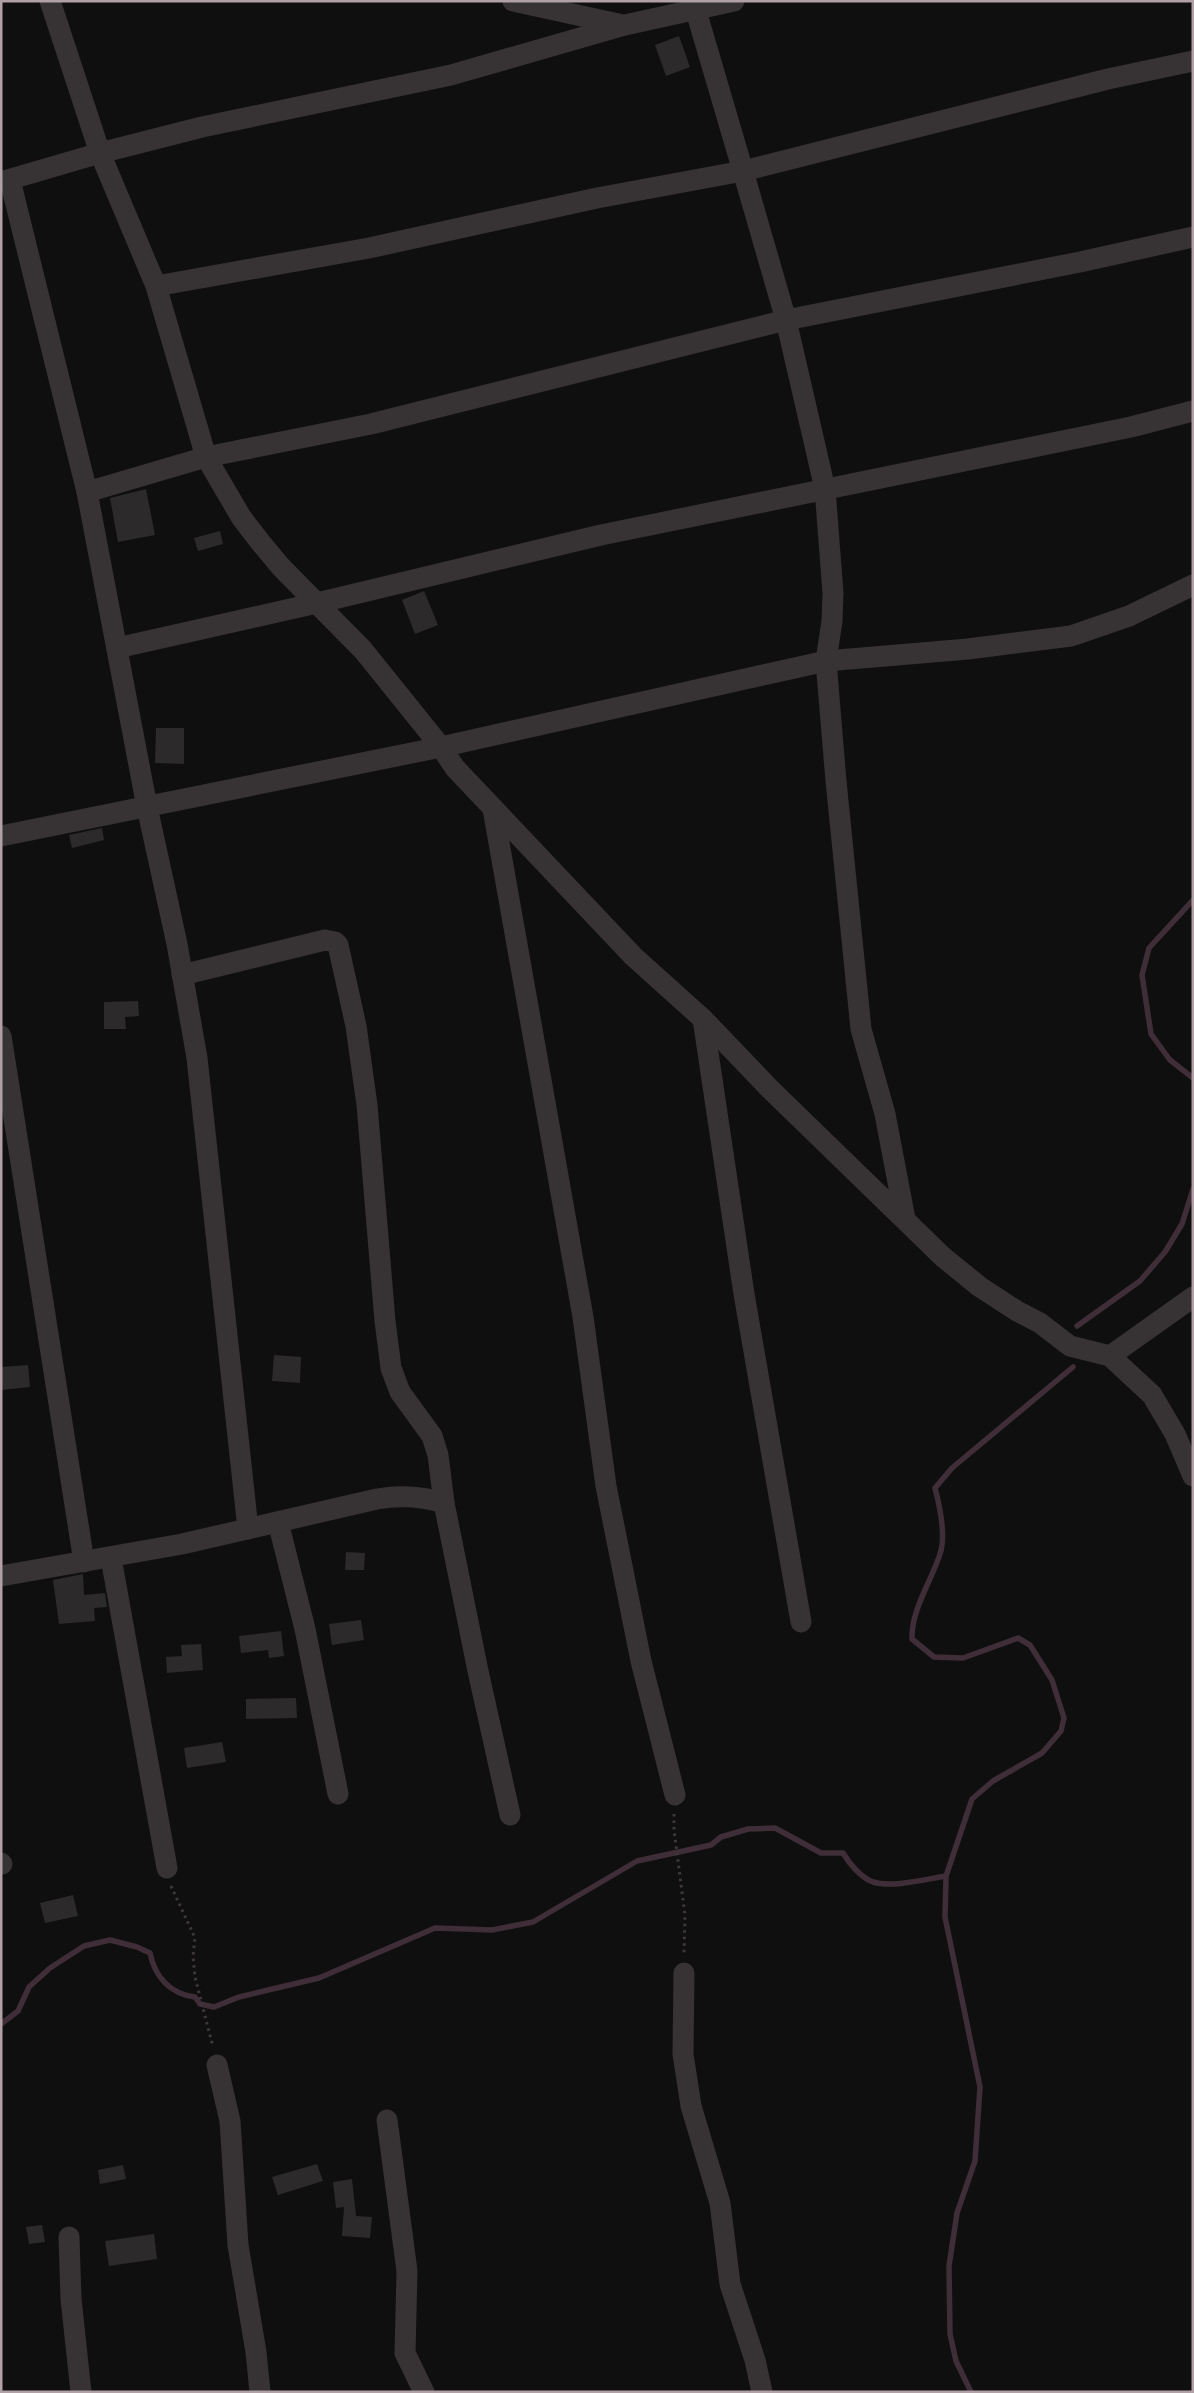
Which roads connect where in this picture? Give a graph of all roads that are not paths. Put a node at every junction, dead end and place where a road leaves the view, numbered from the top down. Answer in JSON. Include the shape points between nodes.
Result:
{"nodes":[{"id":1,"x":50,"y":1,"type":"edge"},
{"id":2,"x":512,"y":1,"type":"edge"},
{"id":3,"x":734,"y":1,"type":"edge"},
{"id":4,"x":660,"y":10,"type":"edge"},
{"id":5,"x":696,"y":10,"type":"junction"},
{"id":6,"x":626,"y":25,"type":"junction"},
{"id":7,"x":1193,"y":61,"type":"edge"},
{"id":8,"x":100,"y":153,"type":"junction"},
{"id":9,"x":743,"y":171,"type":"junction"},
{"id":10,"x":6,"y":181,"type":"edge"},
{"id":11,"x":1193,"y":237,"type":"edge"},
{"id":12,"x":156,"y":286,"type":"junction"},
{"id":13,"x":786,"y":320,"type":"junction"},
{"id":14,"x":1193,"y":411,"type":"edge"},
{"id":15,"x":206,"y":457,"type":"junction"},
{"id":16,"x":825,"y":489,"type":"junction"},
{"id":17,"x":87,"y":492,"type":"junction"},
{"id":18,"x":1193,"y":585,"type":"edge"},
{"id":19,"x":317,"y":603,"type":"junction"},
{"id":20,"x":117,"y":648,"type":"junction"},
{"id":21,"x":826,"y":661,"type":"junction"},
{"id":22,"x":441,"y":747,"type":"junction"},
{"id":23,"x":147,"y":807,"type":"junction"},
{"id":24,"x":493,"y":809,"type":"junction"},
{"id":25,"x":1,"y":836,"type":"edge"},
{"id":26,"x":182,"y":975,"type":"junction"},
{"id":27,"x":703,"y":1019,"type":"junction"},
{"id":28,"x":1,"y":1036,"type":"edge"},
{"id":29,"x":905,"y":1219,"type":"junction"},
{"id":30,"x":1193,"y":1297,"type":"edge"},
{"id":31,"x":1110,"y":1356,"type":"junction"},
{"id":32,"x":1193,"y":1476,"type":"edge"},
{"id":33,"x":444,"y":1503,"type":"junction"},
{"id":34,"x":278,"y":1522,"type":"junction"},
{"id":35,"x":248,"y":1529,"type":"junction"},
{"id":36,"x":111,"y":1558,"type":"junction"},
{"id":37,"x":84,"y":1562,"type":"junction"},
{"id":38,"x":1,"y":1576,"type":"edge"},
{"id":39,"x":801,"y":1622,"type":"dead end"},
{"id":40,"x":338,"y":1794,"type":"dead end"},
{"id":41,"x":675,"y":1795,"type":"road end"},
{"id":42,"x":510,"y":1815,"type":"dead end"},
{"id":43,"x":167,"y":1868,"type":"road end"},
{"id":44,"x":684,"y":1972,"type":"road end"},
{"id":45,"x":217,"y":2065,"type":"road end"},
{"id":46,"x":387,"y":2120,"type":"dead end"},
{"id":47,"x":70,"y":2237,"type":"dead end"},
{"id":48,"x":81,"y":2392,"type":"edge"},
{"id":49,"x":260,"y":2392,"type":"edge"},
{"id":50,"x":424,"y":2392,"type":"edge"},
{"id":51,"x":762,"y":2392,"type":"edge"}],
"edges":[{"from":1,"to":8,"type":"street"},
{"from":2,"to":6,"type":"street"},
{"from":3,"to":5,"type":"street"},
{"from":4,"to":5,"type":"street"},
{"from":4,"to":6,"type":"street"},
{"from":5,"to":9,"type":"street"},
{"from":6,"to":8,"type":"street","via":[[451,75],[211,125]]},
{"from":7,"to":9,"type":"street","via":[[1108,79]]},
{"from":8,"to":10,"type":"street"},
{"from":8,"to":12,"type":"street"},
{"from":9,"to":12,"type":"street","via":[[597,198],[369,248]]},
{"from":9,"to":13,"type":"street"},
{"from":10,"to":17,"type":"street"},
{"from":11,"to":13,"type":"street"},
{"from":12,"to":15,"type":"street"},
{"from":13,"to":15,"type":"street","via":[[371,424]]},
{"from":13,"to":16,"type":"street"},
{"from":14,"to":16,"type":"street","via":[[1131,427]]},
{"from":15,"to":17,"type":"street"},
{"from":15,"to":19,"type":"street","via":[[241,517],[281,567]]},
{"from":16,"to":19,"type":"street","via":[[601,535]]},
{"from":16,"to":21,"type":"street","via":[[833,593]]},
{"from":17,"to":20,"type":"street"},
{"from":18,"to":21,"type":"street","via":[[1129,616],[1070,636]]},
{"from":19,"to":20,"type":"street"},
{"from":19,"to":22,"type":"street","via":[[363,650]]},
{"from":20,"to":23,"type":"street"},
{"from":21,"to":22,"type":"street"},
{"from":21,"to":29,"type":"street","via":[[861,1029],[885,1114]]},
{"from":22,"to":23,"type":"street"},
{"from":22,"to":24,"type":"street","via":[[455,768]]},
{"from":23,"to":25,"type":"street"},
{"from":23,"to":26,"type":"street"},
{"from":24,"to":27,"type":"street","via":[[633,956]]},
{"from":24,"to":41,"type":"street","via":[[574,1262],[606,1486],[652,1709]]},
{"from":26,"to":33,"type":"street","via":[[325,940],[338,945],[356,1026],[367,1105],[391,1368],[400,1392],[432,1436],[438,1455]]},
{"from":26,"to":35,"type":"street","via":[[197,1058]]},
{"from":27,"to":29,"type":"street","via":[[770,1089]]},
{"from":27,"to":39,"type":"street","via":[[744,1294]]},
{"from":28,"to":37,"type":"street"},
{"from":29,"to":31,"type":"street","via":[[943,1257],[980,1287],[1040,1323],[1070,1346]]},
{"from":30,"to":31,"type":"street"},
{"from":31,"to":32,"type":"street","via":[[1152,1395],[1175,1434]]},
{"from":33,"to":34,"type":"street","via":[[423,1497],[390,1497]]},
{"from":33,"to":42,"type":"street"},
{"from":34,"to":35,"type":"street"},
{"from":34,"to":40,"type":"street"},
{"from":35,"to":36,"type":"street"},
{"from":36,"to":37,"type":"street"},
{"from":36,"to":43,"type":"street"},
{"from":37,"to":38,"type":"street"},
{"from":44,"to":51,"type":"street","via":[[683,2054],[690,2106],[718,2195],[730,2284]]},
{"from":45,"to":49,"type":"street","via":[[230,2121],[238,2245]]},
{"from":46,"to":50,"type":"street","via":[[407,2271],[405,2353]]},
{"from":47,"to":48,"type":"street","via":[[71,2299]]}]}
